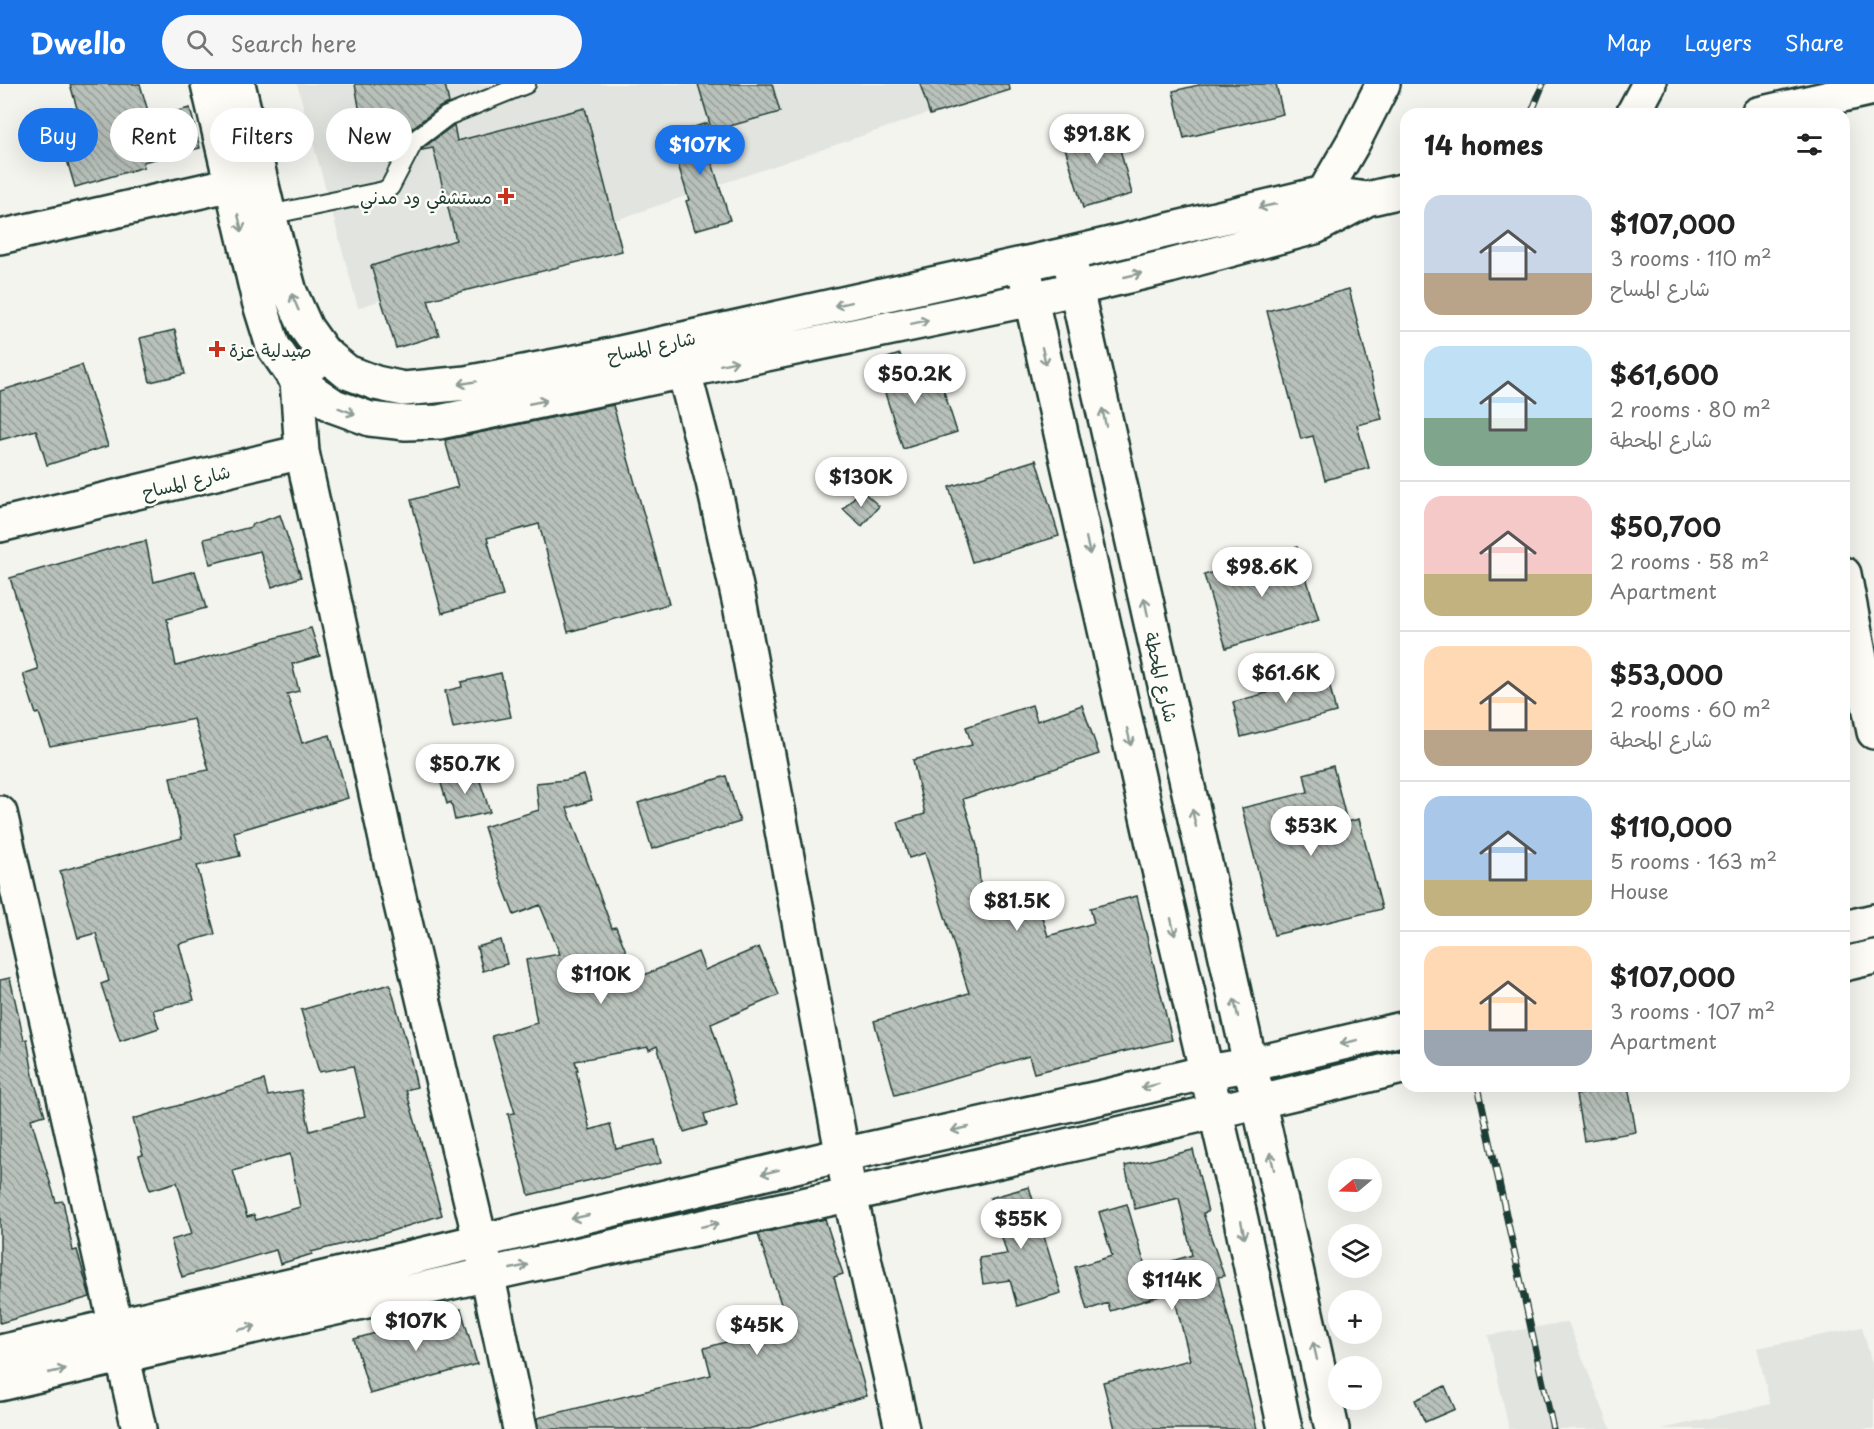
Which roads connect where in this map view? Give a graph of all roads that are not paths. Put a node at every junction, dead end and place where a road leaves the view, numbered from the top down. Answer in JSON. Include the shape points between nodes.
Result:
{"nodes":[{"id":1,"x":208,"y":84,"type":"edge"},
{"id":2,"x":238,"y":84,"type":"edge"},
{"id":3,"x":526,"y":84,"type":"edge"},
{"id":4,"x":1383,"y":84,"type":"edge"},
{"id":5,"x":1649,"y":84,"type":"edge"},
{"id":6,"x":1874,"y":88,"type":"edge"},
{"id":7,"x":1636,"y":108,"type":"edge"},
{"id":8,"x":1813,"y":108,"type":"edge"},
{"id":9,"x":246,"y":181,"type":"junction"},
{"id":10,"x":1400,"y":191,"type":"edge"},
{"id":11,"x":1324,"y":193,"type":"junction"},
{"id":12,"x":1367,"y":199,"type":"junction"},
{"id":13,"x":269,"y":215,"type":"junction"},
{"id":14,"x":1315,"y":227,"type":"junction"},
{"id":15,"x":0,"y":237,"type":"edge"},
{"id":16,"x":1068,"y":254,"type":"junction"},
{"id":17,"x":1023,"y":264,"type":"junction"},
{"id":18,"x":1076,"y":288,"type":"junction"},
{"id":19,"x":1032,"y":299,"type":"junction"},
{"id":20,"x":323,"y":352,"type":"junction"},
{"id":21,"x":684,"y":372,"type":"junction"},
{"id":22,"x":297,"y":381,"type":"junction"},
{"id":23,"x":302,"y":452,"type":"junction"},
{"id":24,"x":0,"y":525,"type":"edge"},
{"id":25,"x":1850,"y":606,"type":"edge"},
{"id":26,"x":1874,"y":732,"type":"edge"},
{"id":27,"x":0,"y":813,"type":"edge"},
{"id":28,"x":1874,"y":921,"type":"edge"},
{"id":29,"x":1850,"y":927,"type":"edge"},
{"id":30,"x":1874,"y":957,"type":"edge"},
{"id":31,"x":1850,"y":963,"type":"edge"},
{"id":32,"x":1400,"y":1029,"type":"edge"},
{"id":33,"x":1249,"y":1065,"type":"junction"},
{"id":34,"x":1400,"y":1067,"type":"edge"},
{"id":35,"x":1207,"y":1072,"type":"junction"},
{"id":36,"x":1259,"y":1101,"type":"junction"},
{"id":37,"x":1216,"y":1112,"type":"junction"},
{"id":38,"x":842,"y":1155,"type":"junction"},
{"id":39,"x":850,"y":1195,"type":"junction"},
{"id":40,"x":480,"y":1240,"type":"junction"},
{"id":41,"x":488,"y":1274,"type":"junction"},
{"id":42,"x":118,"y":1341,"type":"junction"},
{"id":43,"x":0,"y":1352,"type":"edge"},
{"id":44,"x":0,"y":1384,"type":"edge"},
{"id":45,"x":139,"y":1429,"type":"edge"},
{"id":46,"x":520,"y":1429,"type":"edge"},
{"id":47,"x":902,"y":1429,"type":"edge"},
{"id":48,"x":1286,"y":1429,"type":"edge"},
{"id":49,"x":1332,"y":1429,"type":"edge"}],
"edges":[{"from":1,"to":9,"type":"street"},
{"from":2,"to":9,"type":"street"},
{"from":3,"to":13,"type":"lane","via":[[447,116],[414,141],[390,188]]},
{"from":4,"to":11,"type":"street"},
{"from":5,"to":7,"type":"street"},
{"from":6,"to":8,"type":"street"},
{"from":9,"to":13,"type":"street","name":"شارع المساح"},
{"from":9,"to":15,"type":"street"},
{"from":9,"to":22,"type":"street","one_way":true,"via":[[259,301],[273,346]]},
{"from":10,"to":12,"type":"street"},
{"from":11,"to":12,"type":"street"},
{"from":11,"to":14,"type":"street"},
{"from":11,"to":16,"type":"street","name":"شارع المساح","one_way":true},
{"from":12,"to":14,"type":"street","name":"شارع المساح"},
{"from":20,"to":13,"type":"street","name":"شارع المساح","one_way":true,"via":[[306,328],[290,292]]},
{"from":18,"to":14,"type":"street","name":"شارع المساح","one_way":true},
{"from":16,"to":17,"type":"street","name":"شارع المساح"},
{"from":16,"to":18,"type":"street","name":"شارع المحطة"},
{"from":17,"to":19,"type":"street"},
{"from":17,"to":20,"type":"street","name":"شارع المساح","one_way":true,"via":[[597,358],[435,387],[404,389],[376,383],[347,372]]},
{"from":18,"to":19,"type":"street","name":"شارع المساح"},
{"from":33,"to":18,"type":"street","name":"شارع المحطة","one_way":true},
{"from":21,"to":19,"type":"street","name":"شارع المساح","one_way":true},
{"from":19,"to":35,"type":"street","one_way":true},
{"from":20,"to":22,"type":"street"},
{"from":22,"to":21,"type":"street","name":"شارع المساح","one_way":true,"via":[[334,406],[370,419],[406,423],[439,422]]},
{"from":21,"to":38,"type":"street","via":[[740,605]]},
{"from":22,"to":23,"type":"street"},
{"from":23,"to":24,"type":"street","name":"شارع المساح"},
{"from":23,"to":40,"type":"street","via":[[390,858]]},
{"from":25,"to":26,"type":"street"},
{"from":27,"to":42,"type":"street"},
{"from":28,"to":29,"type":"street"},
{"from":30,"to":31,"type":"street"},
{"from":32,"to":33,"type":"street","one_way":true},
{"from":33,"to":35,"type":"street"},
{"from":33,"to":36,"type":"street","name":"شارع المحطة"},
{"from":34,"to":36,"type":"street"},
{"from":35,"to":37,"type":"street"},
{"from":35,"to":38,"type":"street","one_way":true},
{"from":36,"to":37,"type":"street"},
{"from":49,"to":36,"type":"street","name":"شارع المحطة","one_way":true},
{"from":37,"to":39,"type":"street"},
{"from":37,"to":48,"type":"street","one_way":true},
{"from":38,"to":39,"type":"street"},
{"from":38,"to":40,"type":"street","one_way":true},
{"from":41,"to":39,"type":"street","one_way":true},
{"from":39,"to":47,"type":"street"},
{"from":40,"to":41,"type":"street"},
{"from":40,"to":42,"type":"street"},
{"from":42,"to":41,"type":"street","one_way":true},
{"from":41,"to":46,"type":"street"},
{"from":42,"to":43,"type":"street"},
{"from":44,"to":42,"type":"street","one_way":true},
{"from":42,"to":45,"type":"street"}]}
